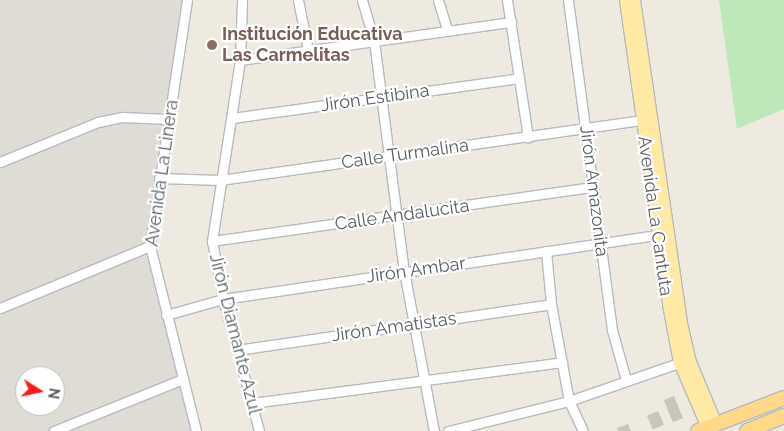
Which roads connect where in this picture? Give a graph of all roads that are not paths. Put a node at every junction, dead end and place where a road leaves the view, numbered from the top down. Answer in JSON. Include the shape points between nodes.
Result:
{"nodes":[{"id":1,"x":187,"y":0,"type":"edge"},
{"id":2,"x":242,"y":0,"type":"edge"},
{"id":3,"x":298,"y":0,"type":"edge"},
{"id":4,"x":362,"y":0,"type":"edge"},
{"id":5,"x":438,"y":0,"type":"edge"},
{"id":6,"x":507,"y":0,"type":"edge"},
{"id":7,"x":568,"y":0,"type":"edge"},
{"id":8,"x":625,"y":0,"type":"edge"},
{"id":9,"x":634,"y":0,"type":"edge"},
{"id":10,"x":511,"y":22,"type":"junction"},
{"id":11,"x":447,"y":30,"type":"junction"},
{"id":12,"x":374,"y":41,"type":"junction"},
{"id":13,"x":308,"y":50,"type":"junction"},
{"id":14,"x":240,"y":60,"type":"junction"},
{"id":15,"x":519,"y":78,"type":"junction"},
{"id":16,"x":381,"y":98,"type":"junction"},
{"id":17,"x":232,"y":118,"type":"junction"},
{"id":18,"x":168,"y":119,"type":"junction"},
{"id":19,"x":646,"y":120,"type":"junction"},
{"id":20,"x":586,"y":128,"type":"junction"},
{"id":21,"x":528,"y":137,"type":"junction"},
{"id":22,"x":389,"y":156,"type":"junction"},
{"id":23,"x":0,"y":162,"type":"edge"},
{"id":24,"x":159,"y":178,"type":"junction"},
{"id":25,"x":220,"y":180,"type":"junction"},
{"id":26,"x":593,"y":187,"type":"junction"},
{"id":27,"x":397,"y":216,"type":"junction"},
{"id":28,"x":663,"y":234,"type":"junction"},
{"id":29,"x":212,"y":241,"type":"junction"},
{"id":30,"x":600,"y":244,"type":"junction"},
{"id":31,"x":150,"y":246,"type":"junction"},
{"id":32,"x":546,"y":251,"type":"junction"},
{"id":33,"x":404,"y":272,"type":"junction"},
{"id":34,"x":223,"y":299,"type":"junction"},
{"id":35,"x":551,"y":304,"type":"junction"},
{"id":36,"x":0,"y":308,"type":"edge"},
{"id":37,"x":166,"y":315,"type":"junction"},
{"id":38,"x":413,"y":325,"type":"junction"},
{"id":39,"x":237,"y":350,"type":"junction"},
{"id":40,"x":684,"y":361,"type":"junction"},
{"id":41,"x":562,"y":362,"type":"junction"},
{"id":42,"x":183,"y":379,"type":"junction"},
{"id":43,"x":423,"y":380,"type":"junction"},
{"id":44,"x":626,"y":380,"type":"junction"},
{"id":45,"x":784,"y":398,"type":"edge"},
{"id":46,"x":569,"y":402,"type":"junction"},
{"id":47,"x":252,"y":403,"type":"junction"},
{"id":48,"x":784,"y":416,"type":"edge"},
{"id":49,"x":707,"y":427,"type":"edge"},
{"id":50,"x":54,"y":431,"type":"edge"},
{"id":51,"x":196,"y":431,"type":"edge"},
{"id":52,"x":259,"y":431,"type":"edge"},
{"id":53,"x":434,"y":431,"type":"edge"},
{"id":54,"x":448,"y":431,"type":"edge"},
{"id":55,"x":582,"y":431,"type":"edge"},
{"id":56,"x":747,"y":431,"type":"edge"}],
"edges":[{"from":1,"to":18,"type":"street","name":"Avenida La Linera"},
{"from":2,"to":14,"type":"street","name":"Jirón Diamante Azul"},
{"from":3,"to":13,"type":"street"},
{"from":4,"to":12,"type":"street"},
{"from":5,"to":11,"type":"street"},
{"from":6,"to":10,"type":"street"},
{"from":7,"to":20,"type":"street","name":"Jirón Amazonita"},
{"from":8,"to":19,"type":"main road","name":"Avenida La Cantuta"},
{"from":9,"to":19,"type":"main road","name":"Avenida La Cantuta"},
{"from":10,"to":11,"type":"street"},
{"from":10,"to":15,"type":"street"},
{"from":11,"to":12,"type":"street"},
{"from":12,"to":13,"type":"street"},
{"from":12,"to":16,"type":"street"},
{"from":13,"to":14,"type":"street"},
{"from":14,"to":17,"type":"street","name":"Jirón Diamante Azul"},
{"from":15,"to":16,"type":"street","name":"Jirón Estibina"},
{"from":15,"to":21,"type":"street"},
{"from":16,"to":17,"type":"street","name":"Jirón Estibina"},
{"from":16,"to":22,"type":"street"},
{"from":17,"to":25,"type":"street","name":"Jirón Diamante Azul"},
{"from":18,"to":23,"type":"street","via":[[122,117],[98,122]]},
{"from":18,"to":24,"type":"street","name":"Avenida La Linera"},
{"from":19,"to":20,"type":"street","name":"Calle Turmalina"},
{"from":19,"to":28,"type":"main road","name":"Avenida La Cantuta"},
{"from":20,"to":21,"type":"street","name":"Calle Turmalina"},
{"from":20,"to":26,"type":"street","name":"Jirón Amazonita"},
{"from":21,"to":22,"type":"street","name":"Calle Turmalina"},
{"from":22,"to":25,"type":"street","name":"Calle Turmalina"},
{"from":22,"to":27,"type":"street"},
{"from":24,"to":25,"type":"street","name":"Calle Turmalina"},
{"from":24,"to":31,"type":"street","name":"Avenida La Linera"},
{"from":25,"to":29,"type":"street","name":"Jirón Diamante Azul"},
{"from":26,"to":27,"type":"street","name":"Calle Andalucita"},
{"from":26,"to":30,"type":"street","name":"Jirón Amazonita"},
{"from":27,"to":29,"type":"street","name":"Calle Andalucita"},
{"from":27,"to":33,"type":"street"},
{"from":28,"to":30,"type":"street","name":"Jirón Ambar"},
{"from":28,"to":40,"type":"main road","name":"Avenida La Cantuta"},
{"from":29,"to":34,"type":"street","name":"Jirón Diamante Azul"},
{"from":30,"to":32,"type":"street","name":"Jirón Ambar"},
{"from":30,"to":44,"type":"street","name":"Jirón Amazonita","via":[[612,330]]},
{"from":31,"to":36,"type":"street"},
{"from":31,"to":37,"type":"street","name":"Avenida La Linera"},
{"from":32,"to":33,"type":"street","name":"Jirón Ambar"},
{"from":32,"to":35,"type":"street"},
{"from":33,"to":34,"type":"street","name":"Jirón Ambar"},
{"from":33,"to":38,"type":"street"},
{"from":34,"to":37,"type":"street","name":"Jirón Ambar"},
{"from":34,"to":39,"type":"street","name":"Jirón Diamante Azul"},
{"from":35,"to":38,"type":"street","name":"Jirón Amatistas"},
{"from":35,"to":41,"type":"street"},
{"from":37,"to":42,"type":"street","name":"Avenida La Linera"},
{"from":38,"to":39,"type":"street","name":"Jirón Amatistas"},
{"from":38,"to":43,"type":"street"},
{"from":39,"to":47,"type":"street","name":"Jirón Diamante Azul"},
{"from":40,"to":44,"type":"street"},
{"from":40,"to":49,"type":"main road","name":"Avenida La Cantuta"},
{"from":41,"to":43,"type":"street"},
{"from":41,"to":46,"type":"street"},
{"from":42,"to":50,"type":"street"},
{"from":42,"to":51,"type":"street","name":"Avenida La Linera"},
{"from":43,"to":47,"type":"street"},
{"from":43,"to":53,"type":"street"},
{"from":44,"to":46,"type":"street"},
{"from":45,"to":49,"type":"highway"},
{"from":46,"to":54,"type":"street"},
{"from":46,"to":55,"type":"street"},
{"from":47,"to":52,"type":"street","name":"Jirón Diamante Azul"},
{"from":48,"to":56,"type":"highway"}]}
